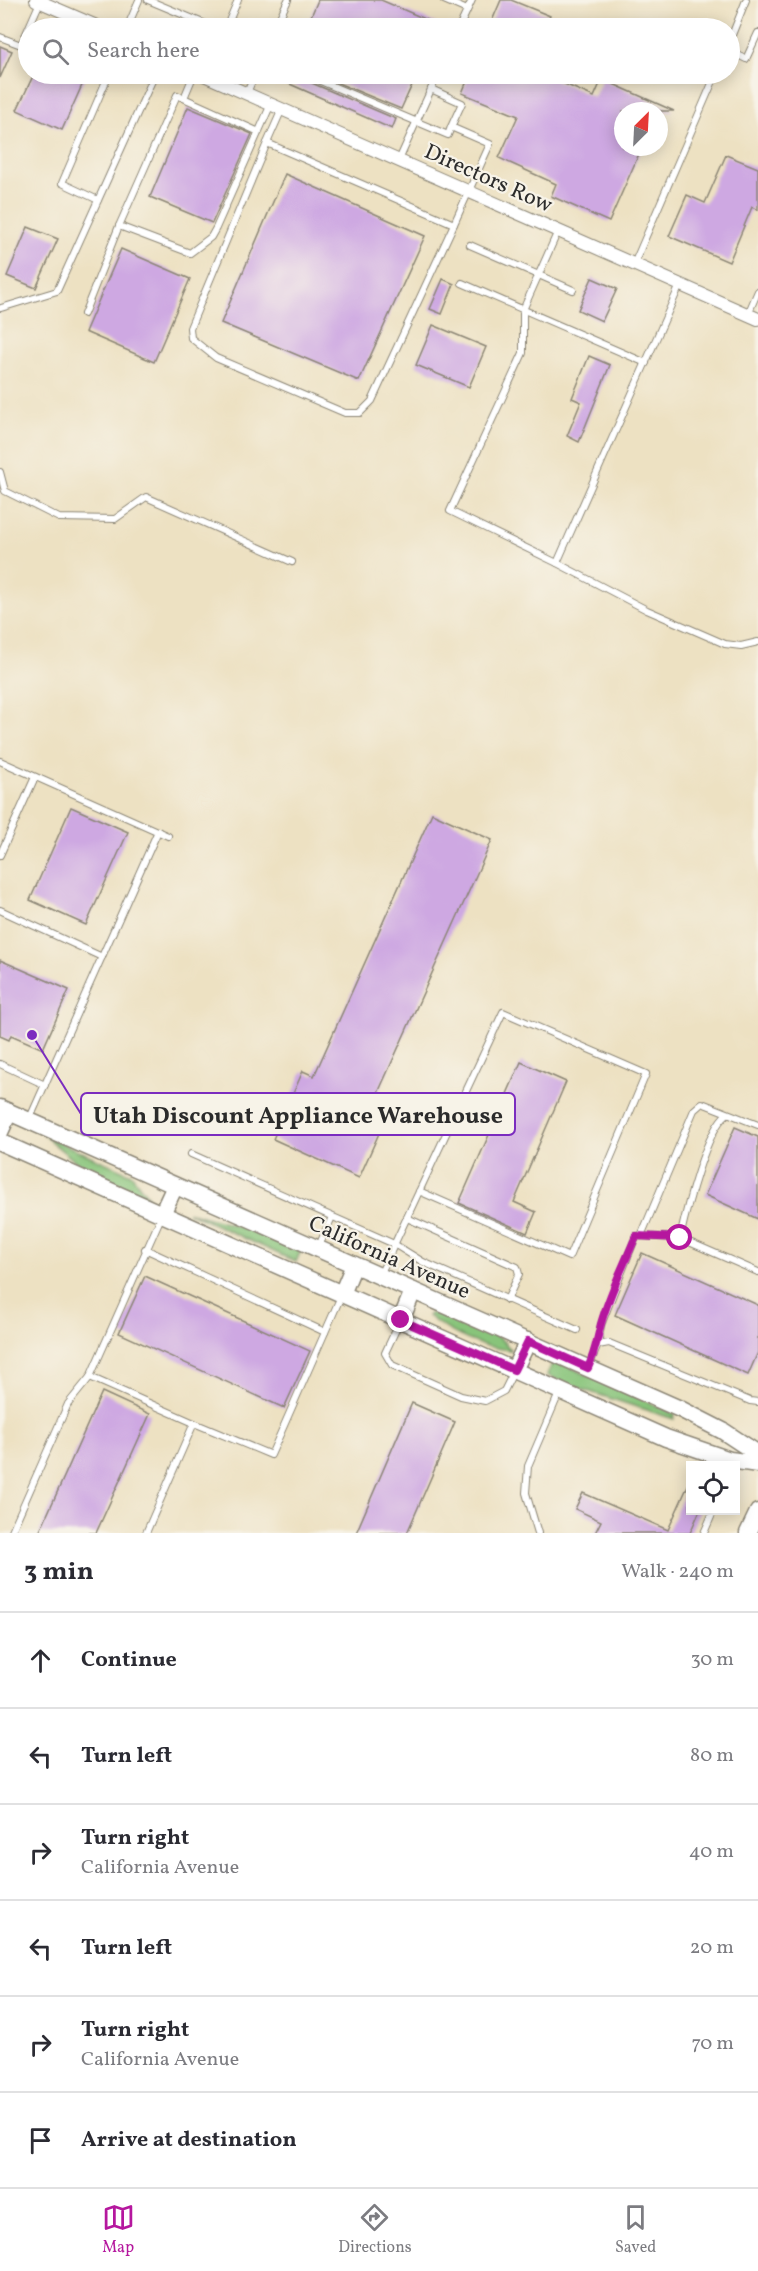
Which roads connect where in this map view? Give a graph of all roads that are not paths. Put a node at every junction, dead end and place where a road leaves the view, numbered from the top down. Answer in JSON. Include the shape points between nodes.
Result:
{"nodes":[{"id":1,"x":139,"y":0,"type":"edge"},
{"id":2,"x":148,"y":0,"type":"edge"},
{"id":3,"x":238,"y":0,"type":"edge"},
{"id":4,"x":288,"y":0,"type":"edge"},
{"id":5,"x":444,"y":0,"type":"edge"},
{"id":6,"x":472,"y":0,"type":"edge"},
{"id":7,"x":746,"y":0,"type":"edge"},
{"id":8,"x":38,"y":1,"type":"edge"},
{"id":9,"x":467,"y":10,"type":"junction"},
{"id":10,"x":31,"y":18,"type":"edge"},
{"id":11,"x":78,"y":18,"type":"edge"},
{"id":12,"x":131,"y":18,"type":"edge"},
{"id":13,"x":191,"y":18,"type":"edge"},
{"id":14,"x":230,"y":18,"type":"edge"},
{"id":15,"x":280,"y":18,"type":"edge"},
{"id":16,"x":463,"y":18,"type":"edge"},
{"id":17,"x":738,"y":18,"type":"edge"},
{"id":18,"x":758,"y":33,"type":"edge"},
{"id":19,"x":0,"y":36,"type":"edge"},
{"id":20,"x":18,"y":44,"type":"edge"},
{"id":21,"x":740,"y":56,"type":"edge"},
{"id":22,"x":105,"y":84,"type":"edge"},
{"id":23,"x":150,"y":84,"type":"edge"},
{"id":24,"x":194,"y":84,"type":"edge"},
{"id":25,"x":226,"y":84,"type":"edge"},
{"id":26,"x":251,"y":84,"type":"edge"},
{"id":27,"x":327,"y":84,"type":"edge"},
{"id":28,"x":434,"y":84,"type":"edge"},
{"id":29,"x":712,"y":84,"type":"edge"},
{"id":30,"x":431,"y":90,"type":"junction"},
{"id":31,"x":247,"y":93,"type":"junction"},
{"id":32,"x":184,"y":98,"type":"junction"},
{"id":33,"x":276,"y":106,"type":"junction"},
{"id":34,"x":416,"y":122,"type":"junction"},
{"id":35,"x":451,"y":127,"type":"junction"},
{"id":36,"x":259,"y":132,"type":"junction"},
{"id":37,"x":267,"y":143,"type":"junction"},
{"id":38,"x":399,"y":160,"type":"junction"},
{"id":39,"x":469,"y":191,"type":"junction"},
{"id":40,"x":98,"y":200,"type":"junction"},
{"id":41,"x":454,"y":224,"type":"junction"},
{"id":42,"x":119,"y":225,"type":"junction"},
{"id":43,"x":558,"y":230,"type":"junction"},
{"id":44,"x":470,"y":245,"type":"dead end"},
{"id":45,"x":634,"y":264,"type":"junction"},
{"id":46,"x":538,"y":275,"type":"junction"},
{"id":47,"x":462,"y":284,"type":"dead end"},
{"id":48,"x":680,"y":284,"type":"junction"},
{"id":49,"x":573,"y":290,"type":"dead end"},
{"id":50,"x":758,"y":291,"type":"edge"},
{"id":51,"x":1,"y":308,"type":"edge"},
{"id":52,"x":523,"y":310,"type":"junction"},
{"id":53,"x":84,"y":314,"type":"dead end"},
{"id":54,"x":753,"y":316,"type":"edge"},
{"id":55,"x":646,"y":363,"type":"junction"},
{"id":56,"x":0,"y":472,"type":"edge"},
{"id":57,"x":292,"y":562,"type":"dead end"},
{"id":58,"x":556,"y":563,"type":"junction"},
{"id":59,"x":758,"y":642,"type":"edge"},
{"id":60,"x":0,"y":761,"type":"edge"},
{"id":61,"x":35,"y":777,"type":"junction"},
{"id":62,"x":158,"y":831,"type":"junction"},
{"id":63,"x":168,"y":836,"type":"dead end"},
{"id":64,"x":0,"y":855,"type":"edge"},
{"id":65,"x":0,"y":910,"type":"edge"},
{"id":66,"x":102,"y":957,"type":"junction"},
{"id":67,"x":0,"y":1064,"type":"edge"},
{"id":68,"x":45,"y":1085,"type":"junction"},
{"id":69,"x":4,"y":1110,"type":"edge"},
{"id":70,"x":727,"y":1114,"type":"junction"},
{"id":71,"x":29,"y":1121,"type":"junction"},
{"id":72,"x":758,"y":1125,"type":"edge"},
{"id":73,"x":0,"y":1132,"type":"edge"},
{"id":74,"x":0,"y":1143,"type":"edge"},
{"id":75,"x":191,"y":1154,"type":"dead end"},
{"id":76,"x":175,"y":1185,"type":"junction"},
{"id":77,"x":419,"y":1191,"type":"junction"},
{"id":78,"x":162,"y":1214,"type":"junction"},
{"id":79,"x":332,"y":1217,"type":"junction"},
{"id":80,"x":407,"y":1218,"type":"junction"},
{"id":81,"x":641,"y":1236,"type":"junction"},
{"id":82,"x":680,"y":1238,"type":"junction"},
{"id":83,"x":394,"y":1244,"type":"junction"},
{"id":84,"x":145,"y":1249,"type":"junction"},
{"id":85,"x":318,"y":1249,"type":"junction"},
{"id":86,"x":354,"y":1264,"type":"junction"},
{"id":87,"x":758,"y":1272,"type":"edge"},
{"id":88,"x":380,"y":1276,"type":"junction"},
{"id":89,"x":413,"y":1291,"type":"junction"},
{"id":90,"x":342,"y":1294,"type":"junction"},
{"id":91,"x":507,"y":1300,"type":"junction"},
{"id":92,"x":401,"y":1320,"type":"junction"},
{"id":93,"x":577,"y":1330,"type":"dead end"},
{"id":94,"x":325,"y":1332,"type":"junction"},
{"id":95,"x":528,"y":1341,"type":"junction"},
{"id":96,"x":598,"y":1345,"type":"junction"},
{"id":97,"x":588,"y":1368,"type":"junction"},
{"id":98,"x":514,"y":1370,"type":"junction"},
{"id":99,"x":90,"y":1377,"type":"junction"},
{"id":100,"x":560,"y":1390,"type":"junction"},
{"id":101,"x":758,"y":1402,"type":"edge"},
{"id":102,"x":194,"y":1423,"type":"junction"},
{"id":103,"x":758,"y":1454,"type":"edge"},
{"id":104,"x":758,"y":1464,"type":"edge"},
{"id":105,"x":758,"y":1512,"type":"edge"},
{"id":106,"x":712,"y":1515,"type":"edge"},
{"id":107,"x":11,"y":1533,"type":"edge"},
{"id":108,"x":146,"y":1533,"type":"edge"},
{"id":109,"x":538,"y":1533,"type":"edge"},
{"id":110,"x":704,"y":1533,"type":"edge"},
{"id":111,"x":748,"y":1533,"type":"edge"}],
"edges":[{"from":1,"to":12,"type":"lane"},
{"from":2,"to":13,"type":"lane"},
{"from":3,"to":14,"type":"lane"},
{"from":4,"to":15,"type":"lane"},
{"from":5,"to":9,"type":"lane"},
{"from":6,"to":9,"type":"lane"},
{"from":7,"to":17,"type":"lane"},
{"from":8,"to":10,"type":"lane"},
{"from":8,"to":11,"type":"street"},
{"from":9,"to":16,"type":"lane"},
{"from":18,"to":21,"type":"lane","via":[[746,59]]},
{"from":19,"to":20,"type":"lane"},
{"from":22,"to":40,"type":"lane","via":[[62,183]]},
{"from":23,"to":40,"type":"lane"},
{"from":24,"to":32,"type":"lane"},
{"from":25,"to":31,"type":"street","name":"Directors Row"},
{"from":26,"to":31,"type":"lane"},
{"from":27,"to":34,"type":"lane"},
{"from":28,"to":30,"type":"lane"},
{"from":29,"to":45,"type":"lane"},
{"from":30,"to":34,"type":"lane"},
{"from":30,"to":35,"type":"lane","via":[[462,103]]},
{"from":31,"to":33,"type":"street","name":"Directors Row"},
{"from":32,"to":36,"type":"lane"},
{"from":32,"to":42,"type":"lane","via":[[177,95]]},
{"from":33,"to":36,"type":"lane"},
{"from":33,"to":37,"type":"lane"},
{"from":33,"to":38,"type":"street","name":"Directors Row"},
{"from":34,"to":35,"type":"lane","via":[[448,135]]},
{"from":34,"to":38,"type":"lane"},
{"from":35,"to":39,"type":"lane","via":[[490,144]]},
{"from":36,"to":42,"type":"lane","via":[[211,237],[190,253]]},
{"from":37,"to":41,"type":"lane"},
{"from":37,"to":41,"type":"lane","via":[[190,328],[190,338],[216,358],[345,413],[360,413],[372,401]]},
{"from":38,"to":39,"type":"street","name":"Directors Row"},
{"from":39,"to":41,"type":"lane"},
{"from":39,"to":43,"type":"street","name":"Directors Row"},
{"from":40,"to":51,"type":"lane","via":[[57,291]]},
{"from":42,"to":53,"type":"lane"},
{"from":43,"to":45,"type":"street","name":"Directors Row"},
{"from":43,"to":46,"type":"lane"},
{"from":44,"to":46,"type":"lane"},
{"from":45,"to":48,"type":"street","name":"Directors Row"},
{"from":46,"to":49,"type":"lane"},
{"from":46,"to":52,"type":"lane"},
{"from":47,"to":52,"type":"lane"},
{"from":48,"to":54,"type":"street","name":"Directors Row"},
{"from":48,"to":55,"type":"lane"},
{"from":50,"to":54,"type":"lane"},
{"from":52,"to":55,"type":"lane"},
{"from":52,"to":58,"type":"lane","via":[[523,353],[450,511]]},
{"from":55,"to":58,"type":"lane"},
{"from":56,"to":57,"type":"lane","via":[[5,491],[59,518],[116,519],[146,497]]},
{"from":58,"to":59,"type":"lane","via":[[647,610],[725,644]]},
{"from":60,"to":61,"type":"lane"},
{"from":61,"to":62,"type":"lane"},
{"from":61,"to":64,"type":"lane"},
{"from":62,"to":63,"type":"lane"},
{"from":62,"to":66,"type":"lane"},
{"from":65,"to":66,"type":"lane"},
{"from":66,"to":68,"type":"lane"},
{"from":67,"to":68,"type":"lane"},
{"from":68,"to":71,"type":"lane"},
{"from":69,"to":71,"type":"main road","name":"California Avenue"},
{"from":69,"to":73,"type":"main road"},
{"from":70,"to":72,"type":"lane"},
{"from":70,"to":81,"type":"lane","via":[[702,1103],[694,1110]]},
{"from":70,"to":82,"type":"lane","via":[[720,1120],[703,1161]]},
{"from":71,"to":76,"type":"main road","name":"California Avenue"},
{"from":74,"to":78,"type":"main road"},
{"from":75,"to":79,"type":"lane"},
{"from":76,"to":78,"type":"main road"},
{"from":76,"to":85,"type":"main road","name":"California Avenue"},
{"from":77,"to":77,"type":"lane","via":[[502,1012],[646,1074],[569,1257]]},
{"from":77,"to":80,"type":"lane"},
{"from":78,"to":84,"type":"lane"},
{"from":78,"to":90,"type":"main road"},
{"from":79,"to":83,"type":"lane"},
{"from":79,"to":85,"type":"lane"},
{"from":80,"to":83,"type":"lane"},
{"from":80,"to":91,"type":"lane","via":[[517,1267],[519,1274]]},
{"from":81,"to":82,"type":"lane"},
{"from":81,"to":96,"type":"lane","via":[[636,1236],[615,1284]]},
{"from":82,"to":87,"type":"lane"},
{"from":83,"to":88,"type":"lane"},
{"from":83,"to":91,"type":"lane","via":[[423,1262]]},
{"from":84,"to":94,"type":"lane"},
{"from":84,"to":99,"type":"lane"},
{"from":85,"to":86,"type":"main road","name":"California Avenue"},
{"from":86,"to":88,"type":"main road","name":"California Avenue"},
{"from":86,"to":90,"type":"main road"},
{"from":88,"to":89,"type":"main road","name":"California Avenue"},
{"from":89,"to":92,"type":"main road"},
{"from":89,"to":95,"type":"main road","name":"California Avenue"},
{"from":90,"to":92,"type":"main road"},
{"from":90,"to":94,"type":"lane"},
{"from":91,"to":93,"type":"lane"},
{"from":92,"to":98,"type":"main road"},
{"from":92,"to":98,"type":"lane","via":[[385,1353],[392,1365],[460,1396],[485,1401],[504,1391]]},
{"from":94,"to":102,"type":"lane","via":[[271,1455]]},
{"from":95,"to":97,"type":"main road","name":"California Avenue"},
{"from":95,"to":98,"type":"main road"},
{"from":96,"to":97,"type":"lane"},
{"from":96,"to":101,"type":"lane","via":[[609,1343]]},
{"from":97,"to":103,"type":"main road","name":"California Avenue","via":[[702,1420]]},
{"from":98,"to":100,"type":"main road"},
{"from":99,"to":102,"type":"lane"},
{"from":99,"to":107,"type":"lane","via":[[68,1404]]},
{"from":100,"to":104,"type":"main road","via":[[688,1447]]},
{"from":100,"to":109,"type":"lane","via":[[528,1466],[526,1493]]},
{"from":102,"to":108,"type":"lane"},
{"from":105,"to":111,"type":"main road"},
{"from":106,"to":110,"type":"lane"}]}
